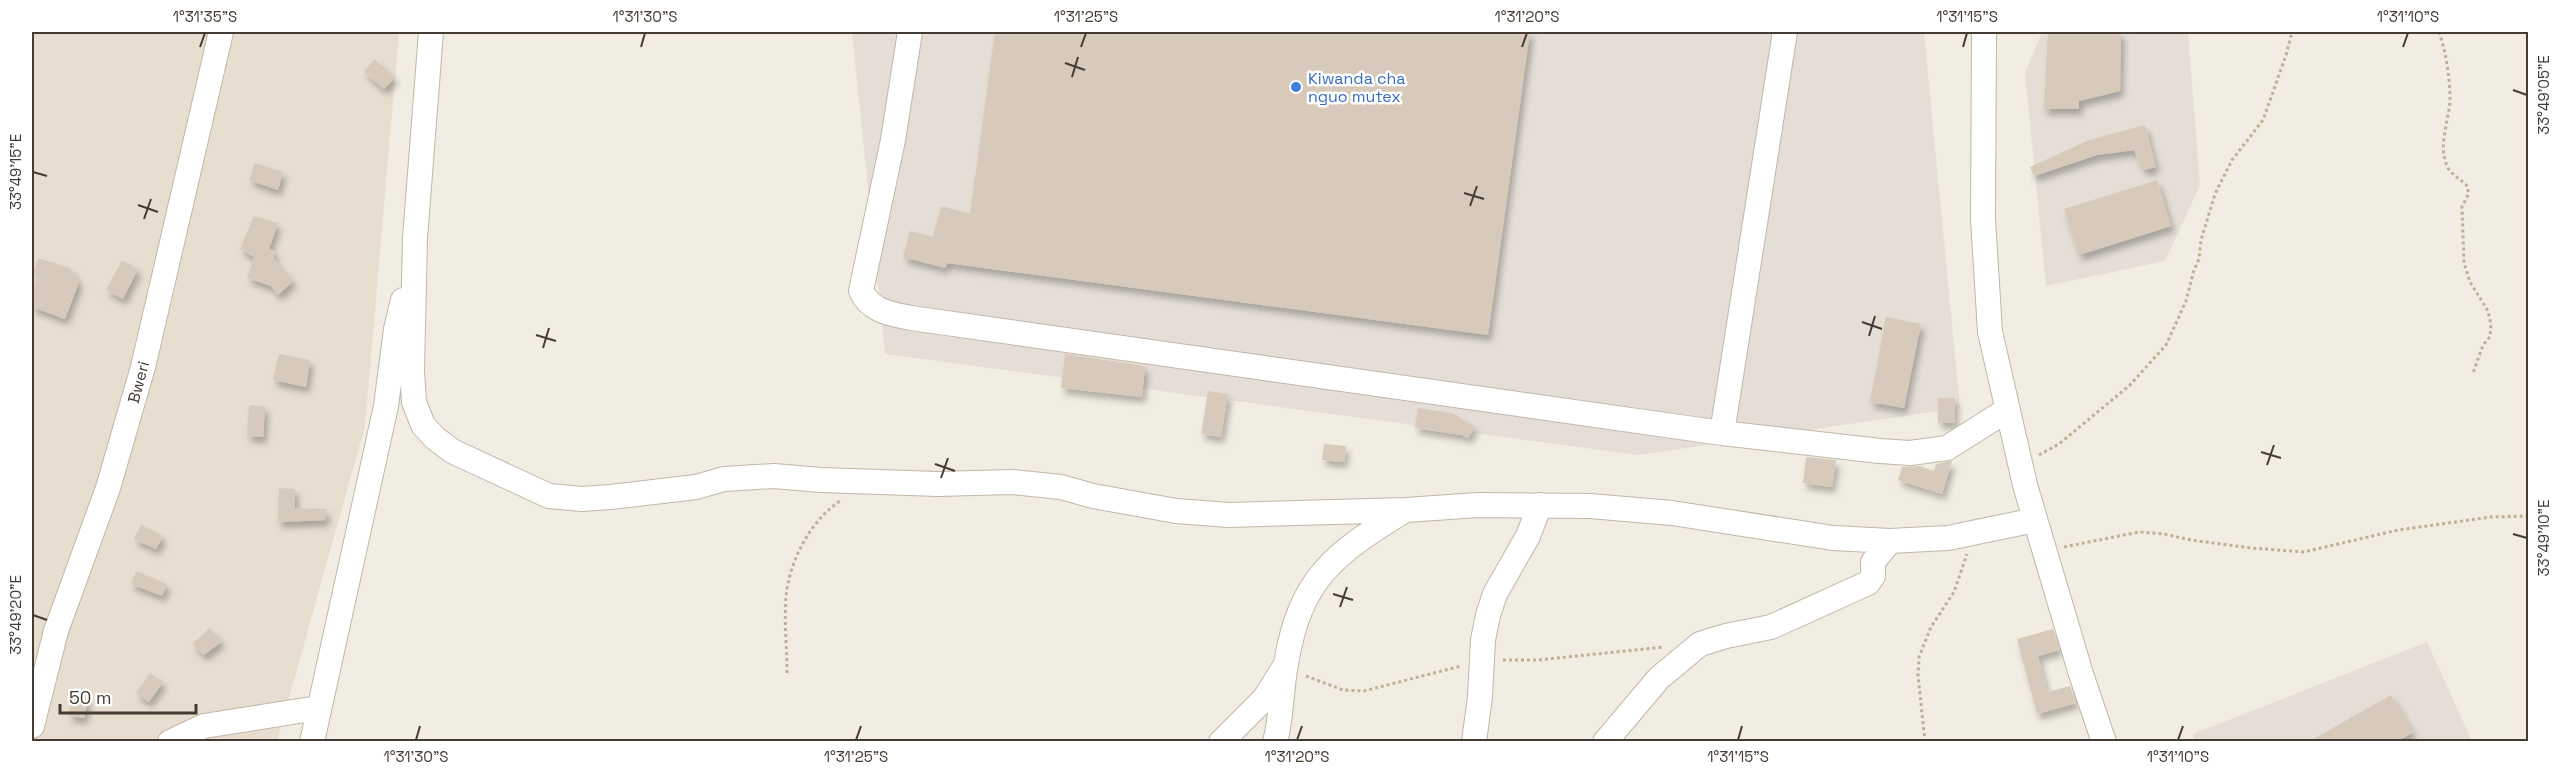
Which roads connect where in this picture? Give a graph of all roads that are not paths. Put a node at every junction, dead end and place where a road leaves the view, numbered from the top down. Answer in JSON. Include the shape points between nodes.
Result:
{"nodes":[{"id":1,"x":221,"y":32,"type":"edge"},
{"id":2,"x":431,"y":32,"type":"edge"},
{"id":3,"x":910,"y":32,"type":"edge"},
{"id":4,"x":1785,"y":32,"type":"edge"},
{"id":5,"x":1984,"y":32,"type":"edge"},
{"id":6,"x":414,"y":272,"type":"junction"},
{"id":7,"x":2007,"y":410,"type":"junction"},
{"id":8,"x":1722,"y":433,"type":"junction"},
{"id":9,"x":1540,"y":505,"type":"junction"},
{"id":10,"x":1406,"y":510,"type":"junction"},
{"id":11,"x":2035,"y":520,"type":"junction"},
{"id":12,"x":1890,"y":541,"type":"junction"},
{"id":13,"x":1286,"y":665,"type":"junction"},
{"id":14,"x":37,"y":693,"type":"edge"},
{"id":15,"x":318,"y":708,"type":"junction"},
{"id":16,"x":32,"y":726,"type":"edge"},
{"id":17,"x":170,"y":741,"type":"edge"},
{"id":18,"x":312,"y":741,"type":"edge"},
{"id":19,"x":1221,"y":741,"type":"edge"},
{"id":20,"x":1275,"y":741,"type":"edge"},
{"id":21,"x":1474,"y":741,"type":"edge"},
{"id":22,"x":1605,"y":741,"type":"edge"},
{"id":23,"x":2104,"y":741,"type":"edge"}],
"edges":[{"from":1,"to":14,"type":"street","name":"Bweri","via":[[143,367],[108,488]]},
{"from":2,"to":6,"type":"street"},
{"from":3,"to":8,"type":"street","via":[[893,140],[862,278],[864,299],[875,308],[911,318]]},
{"from":4,"to":8,"type":"street"},
{"from":5,"to":7,"type":"street","via":[[1985,253],[1990,332]]},
{"from":6,"to":10,"type":"street","via":[[412,371],[414,402],[423,425],[452,451],[549,496],[582,499],[774,476],[938,484],[1012,482],[1061,487],[1165,510],[1229,515]]},
{"from":6,"to":15,"type":"street","via":[[401,305],[386,406]]},
{"from":7,"to":8,"type":"street","via":[[1947,448],[1927,452],[1880,451]]},
{"from":7,"to":11,"type":"street"},
{"from":9,"to":10,"type":"street"},
{"from":9,"to":12,"type":"street","via":[[1672,513],[1833,538]]},
{"from":9,"to":21,"type":"street","via":[[1488,615]]},
{"from":10,"to":13,"type":"street","via":[[1337,556],[1317,578],[1300,614]]},
{"from":11,"to":12,"type":"street","via":[[1948,538]]},
{"from":11,"to":23,"type":"street"},
{"from":12,"to":22,"type":"street","via":[[1873,562],[1873,576],[1868,584],[1771,627],[1700,644],[1659,678]]},
{"from":13,"to":19,"type":"street","via":[[1265,698]]},
{"from":13,"to":20,"type":"street"},
{"from":14,"to":16,"type":"street","name":"Bweri"},
{"from":15,"to":17,"type":"street","via":[[204,726]]},
{"from":15,"to":18,"type":"street"}]}
